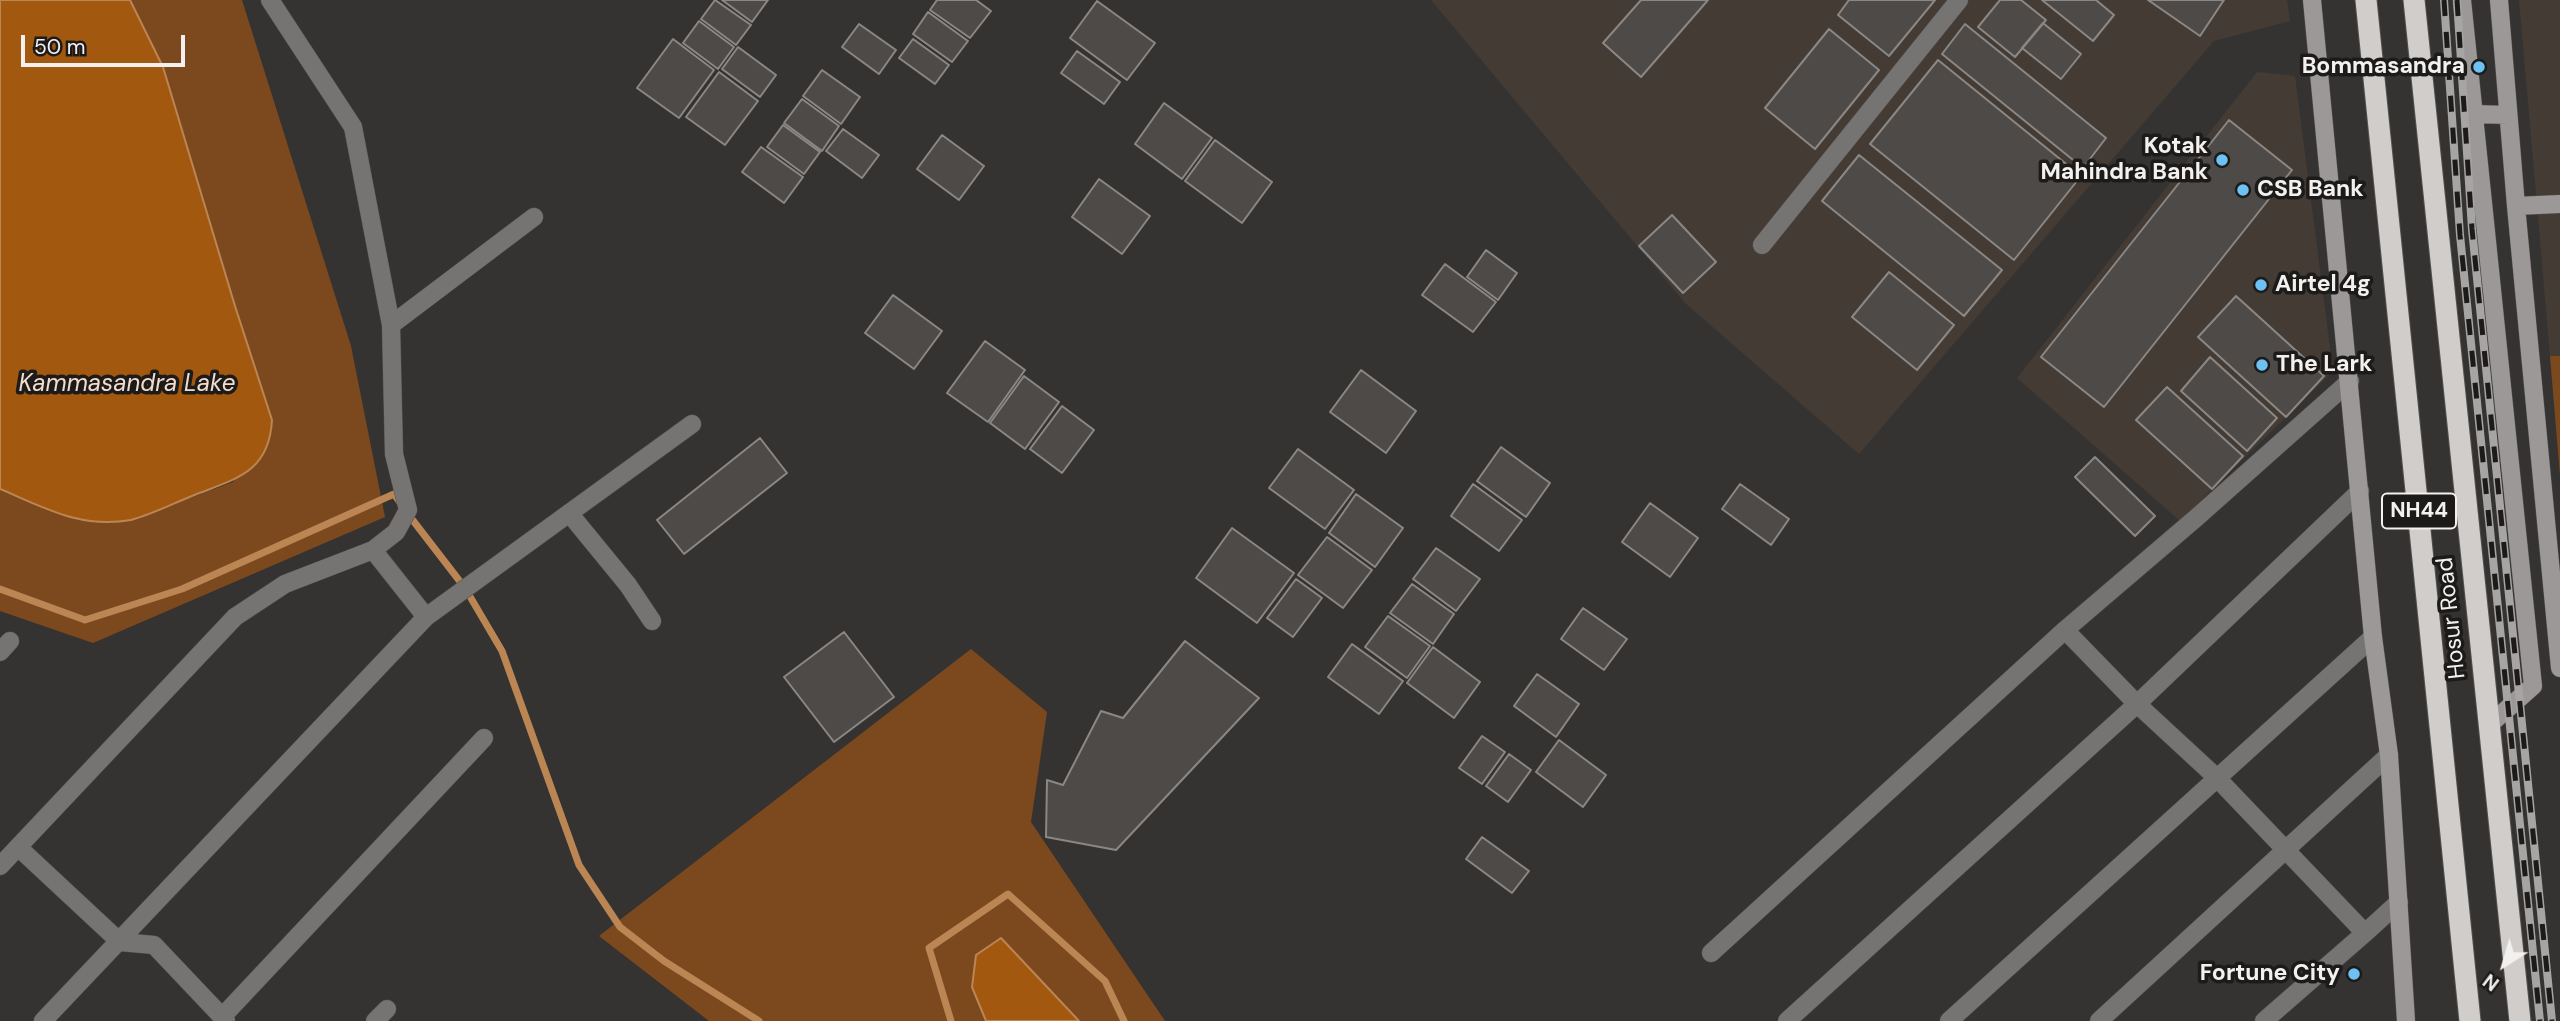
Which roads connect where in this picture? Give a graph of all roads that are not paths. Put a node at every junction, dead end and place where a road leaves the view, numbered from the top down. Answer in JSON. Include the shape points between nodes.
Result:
{"nodes":[{"id":1,"x":270,"y":0,"type":"edge"},
{"id":2,"x":1959,"y":0,"type":"edge"},
{"id":3,"x":2312,"y":0,"type":"edge"},
{"id":4,"x":2366,"y":0,"type":"edge"},
{"id":5,"x":2462,"y":0,"type":"edge"},
{"id":6,"x":2499,"y":0,"type":"edge"},
{"id":7,"x":2415,"y":8,"type":"edge"},
{"id":8,"x":2474,"y":114,"type":"junction"},
{"id":9,"x":2508,"y":115,"type":"junction"},
{"id":10,"x":2560,"y":204,"type":"edge"},
{"id":11,"x":2516,"y":206,"type":"junction"},
{"id":12,"x":534,"y":217,"type":"dead end"},
{"id":13,"x":1762,"y":245,"type":"dead end"},
{"id":14,"x":391,"y":325,"type":"junction"},
{"id":15,"x":2350,"y":381,"type":"junction"},
{"id":16,"x":692,"y":424,"type":"dead end"},
{"id":17,"x":2360,"y":491,"type":"junction"},
{"id":18,"x":569,"y":513,"type":"junction"},
{"id":19,"x":373,"y":550,"type":"junction"},
{"id":20,"x":426,"y":617,"type":"junction"},
{"id":21,"x":652,"y":621,"type":"dead end"},
{"id":22,"x":2065,"y":630,"type":"junction"},
{"id":23,"x":2373,"y":637,"type":"junction"},
{"id":24,"x":2560,"y":668,"type":"edge"},
{"id":25,"x":2137,"y":704,"type":"junction"},
{"id":26,"x":2489,"y":725,"type":"junction"},
{"id":27,"x":484,"y":738,"type":"dead end"},
{"id":28,"x":2389,"y":755,"type":"junction"},
{"id":29,"x":2216,"y":777,"type":"junction"},
{"id":30,"x":18,"y":847,"type":"junction"},
{"id":31,"x":2285,"y":849,"type":"junction"},
{"id":32,"x":0,"y":866,"type":"edge"},
{"id":33,"x":2399,"y":901,"type":"junction"},
{"id":34,"x":2365,"y":933,"type":"junction"},
{"id":35,"x":119,"y":941,"type":"junction"},
{"id":36,"x":1711,"y":953,"type":"dead end"},
{"id":37,"x":224,"y":1019,"type":"edge"},
{"id":38,"x":43,"y":1021,"type":"edge"},
{"id":39,"x":1787,"y":1021,"type":"edge"},
{"id":40,"x":1949,"y":1021,"type":"edge"},
{"id":41,"x":2099,"y":1021,"type":"edge"},
{"id":42,"x":2264,"y":1021,"type":"edge"},
{"id":43,"x":2406,"y":1021,"type":"edge"},
{"id":44,"x":2470,"y":1021,"type":"edge"},
{"id":45,"x":2520,"y":1021,"type":"edge"}],
"edges":[{"from":1,"to":14,"type":"street","via":[[353,127]]},
{"from":2,"to":13,"type":"street"},
{"from":3,"to":15,"type":"street"},
{"from":4,"to":44,"type":"highway","name":"Hosur Road","number":"NH44"},
{"from":5,"to":8,"type":"street"},
{"from":6,"to":9,"type":"street"},
{"from":7,"to":26,"type":"highway","name":"Hosur Road","number":"NH44"},
{"from":8,"to":9,"type":"street"},
{"from":8,"to":26,"type":"street","via":[[2533,686]]},
{"from":9,"to":11,"type":"street"},
{"from":10,"to":11,"type":"street"},
{"from":11,"to":24,"type":"street"},
{"from":12,"to":14,"type":"street"},
{"from":14,"to":19,"type":"street","via":[[394,454],[408,510],[396,532]]},
{"from":15,"to":17,"type":"street"},
{"from":15,"to":22,"type":"street"},
{"from":16,"to":18,"type":"street"},
{"from":17,"to":23,"type":"street"},
{"from":17,"to":25,"type":"street"},
{"from":18,"to":20,"type":"street"},
{"from":18,"to":21,"type":"street"},
{"from":19,"to":20,"type":"street"},
{"from":19,"to":30,"type":"street","via":[[285,584],[235,617]]},
{"from":20,"to":35,"type":"street"},
{"from":22,"to":25,"type":"street"},
{"from":22,"to":36,"type":"street"},
{"from":23,"to":28,"type":"street"},
{"from":23,"to":29,"type":"street"},
{"from":25,"to":29,"type":"street"},
{"from":25,"to":39,"type":"street"},
{"from":26,"to":45,"type":"highway","name":"Hosur Road","number":"NH44"},
{"from":27,"to":37,"type":"street"},
{"from":28,"to":31,"type":"street"},
{"from":28,"to":33,"type":"street"},
{"from":29,"to":31,"type":"street"},
{"from":29,"to":40,"type":"street"},
{"from":30,"to":32,"type":"street"},
{"from":30,"to":35,"type":"street"},
{"from":31,"to":34,"type":"street"},
{"from":31,"to":41,"type":"street"},
{"from":33,"to":34,"type":"street"},
{"from":33,"to":43,"type":"street"},
{"from":34,"to":42,"type":"street"},
{"from":35,"to":37,"type":"street","via":[[154,945]]},
{"from":35,"to":38,"type":"street"}]}
